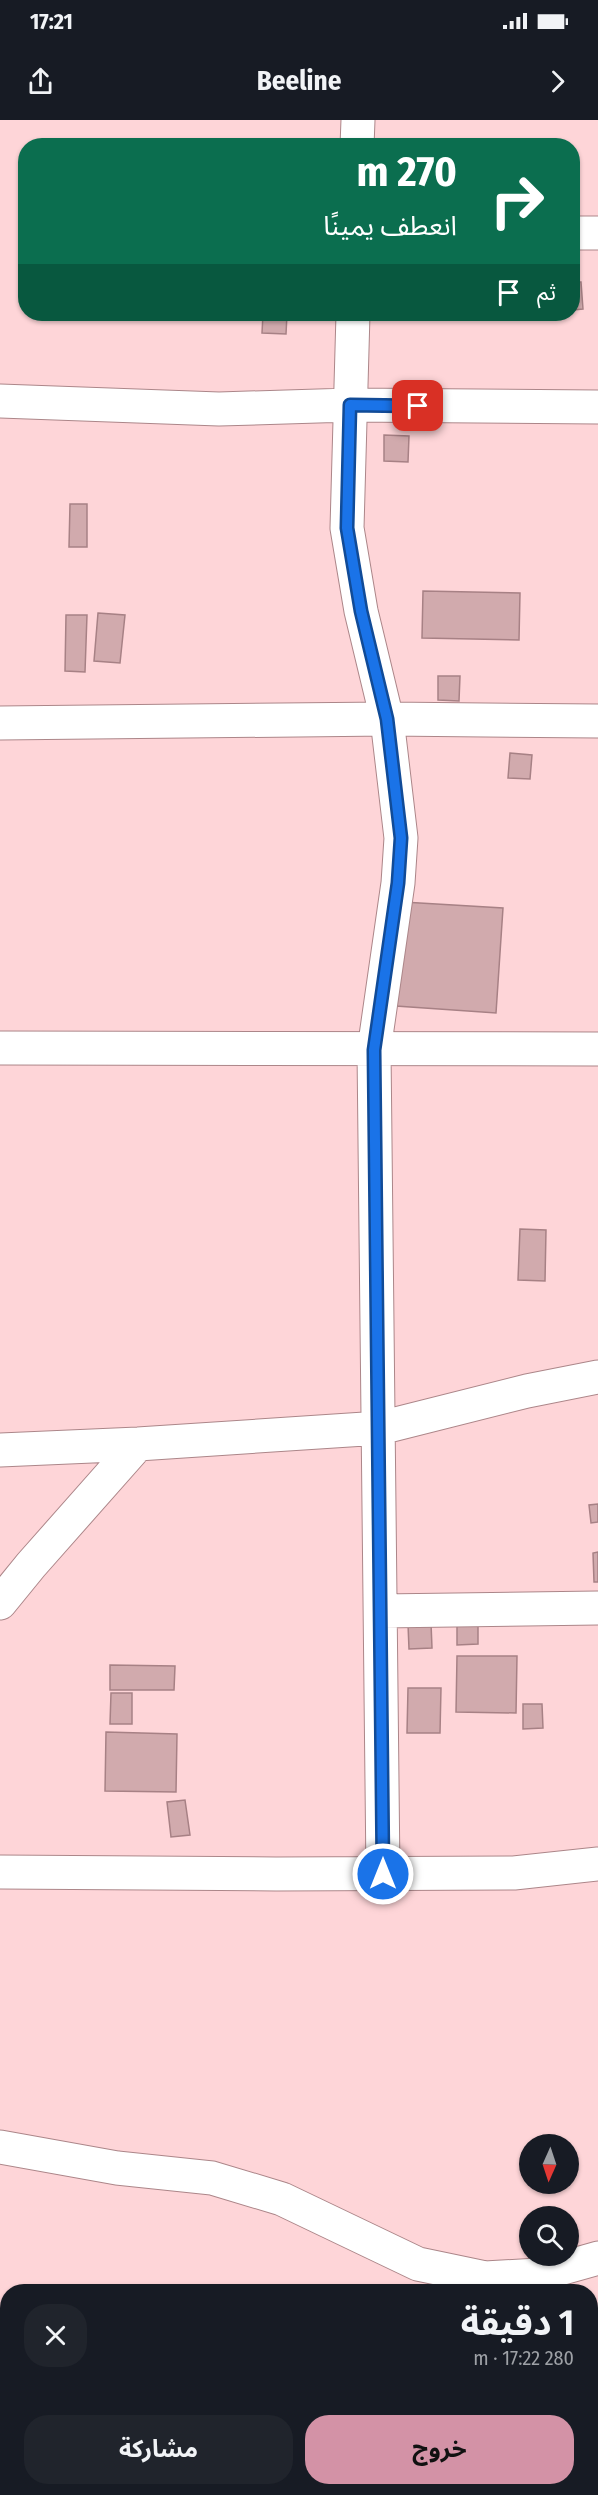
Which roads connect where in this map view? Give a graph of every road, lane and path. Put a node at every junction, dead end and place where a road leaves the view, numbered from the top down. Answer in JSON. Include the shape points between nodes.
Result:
{"nodes":[{"id":1,"x":358,"y":120,"type":"edge"},
{"id":2,"x":357,"y":138,"type":"edge"},
{"id":3,"x":580,"y":233,"type":"edge"},
{"id":4,"x":598,"y":233,"type":"edge"},
{"id":5,"x":353,"y":321,"type":"edge"},
{"id":6,"x":0,"y":400,"type":"edge"},
{"id":7,"x":350,"y":405,"type":"junction"},
{"id":8,"x":598,"y":407,"type":"edge"},
{"id":9,"x":387,"y":719,"type":"junction"},
{"id":10,"x":598,"y":721,"type":"edge"},
{"id":11,"x":0,"y":723,"type":"edge"},
{"id":12,"x":0,"y":1048,"type":"edge"},
{"id":13,"x":598,"y":1049,"type":"edge"},
{"id":14,"x":374,"y":1050,"type":"junction"},
{"id":15,"x":598,"y":1377,"type":"edge"},
{"id":16,"x":380,"y":1428,"type":"junction"},
{"id":17,"x":138,"y":1444,"type":"junction"},
{"id":18,"x":0,"y":1450,"type":"edge"},
{"id":19,"x":0,"y":1603,"type":"edge"},
{"id":20,"x":598,"y":1608,"type":"edge"},
{"id":21,"x":381,"y":1611,"type":"junction"},
{"id":22,"x":598,"y":1864,"type":"edge"},
{"id":23,"x":0,"y":1872,"type":"edge"},
{"id":24,"x":383,"y":1874,"type":"junction"},
{"id":25,"x":0,"y":2147,"type":"edge"},
{"id":26,"x":598,"y":2258,"type":"edge"}],
"edges":[{"from":1,"to":2,"type":"street"},
{"from":3,"to":4,"type":"street"},
{"from":5,"to":7,"type":"street"},
{"from":6,"to":7,"type":"street","via":[[219,409]]},
{"from":7,"to":8,"type":"street"},
{"from":7,"to":9,"type":"street","via":[[347,528],[361,611]]},
{"from":9,"to":10,"type":"street"},
{"from":9,"to":11,"type":"street"},
{"from":9,"to":14,"type":"street","via":[[401,838]]},
{"from":12,"to":14,"type":"street"},
{"from":13,"to":14,"type":"street"},
{"from":14,"to":16,"type":"street"},
{"from":15,"to":16,"type":"street"},
{"from":16,"to":17,"type":"street"},
{"from":16,"to":21,"type":"street"},
{"from":17,"to":18,"type":"street"},
{"from":17,"to":19,"type":"street"},
{"from":20,"to":21,"type":"street"},
{"from":21,"to":24,"type":"street"},
{"from":22,"to":24,"type":"street","via":[[514,1873]]},
{"from":23,"to":24,"type":"street"},
{"from":25,"to":26,"type":"street","via":[[117,2168],[212,2178],[282,2199],[418,2264],[485,2278],[538,2275]]}]}
